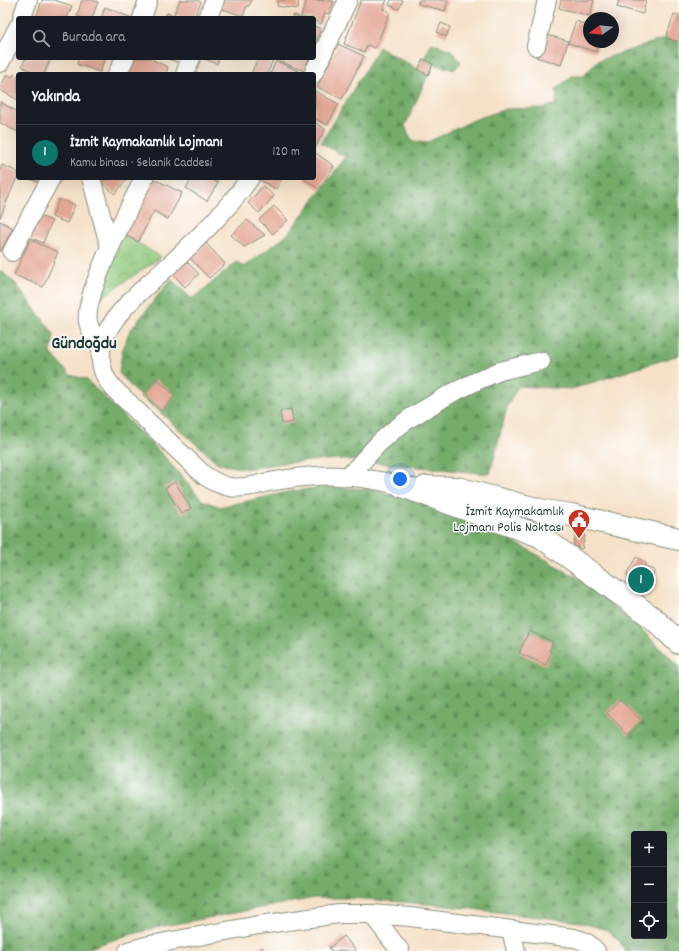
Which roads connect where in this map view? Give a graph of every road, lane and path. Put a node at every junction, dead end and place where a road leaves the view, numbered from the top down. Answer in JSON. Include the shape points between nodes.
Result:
{"nodes":[{"id":1,"x":28,"y":0,"type":"edge"},
{"id":2,"x":148,"y":0,"type":"edge"},
{"id":3,"x":215,"y":0,"type":"edge"},
{"id":4,"x":348,"y":0,"type":"edge"},
{"id":5,"x":547,"y":0,"type":"edge"},
{"id":6,"x":23,"y":16,"type":"edge"},
{"id":7,"x":143,"y":16,"type":"edge"},
{"id":8,"x":208,"y":16,"type":"edge"},
{"id":9,"x":16,"y":31,"type":"edge"},
{"id":10,"x":536,"y":46,"type":"dead end"},
{"id":11,"x":123,"y":60,"type":"edge"},
{"id":12,"x":190,"y":60,"type":"edge"},
{"id":13,"x":0,"y":63,"type":"edge"},
{"id":14,"x":118,"y":72,"type":"edge"},
{"id":15,"x":186,"y":72,"type":"edge"},
{"id":16,"x":315,"y":72,"type":"edge"},
{"id":17,"x":50,"y":180,"type":"edge"},
{"id":18,"x":91,"y":180,"type":"edge"},
{"id":19,"x":143,"y":180,"type":"edge"},
{"id":20,"x":248,"y":180,"type":"edge"},
{"id":21,"x":110,"y":248,"type":"junction"},
{"id":22,"x":12,"y":252,"type":"dead end"},
{"id":23,"x":102,"y":345,"type":"junction"},
{"id":24,"x":541,"y":361,"type":"dead end"},
{"id":25,"x":348,"y":477,"type":"junction"},
{"id":26,"x":402,"y":486,"type":"junction"},
{"id":27,"x":679,"y":539,"type":"edge"},
{"id":28,"x":679,"y":643,"type":"edge"},
{"id":29,"x":372,"y":914,"type":"junction"},
{"id":30,"x":511,"y":930,"type":"junction"},
{"id":31,"x":194,"y":944,"type":"edge"},
{"id":32,"x":128,"y":951,"type":"edge"},
{"id":33,"x":400,"y":951,"type":"edge"},
{"id":34,"x":516,"y":951,"type":"edge"},
{"id":35,"x":596,"y":951,"type":"edge"}],
"edges":[{"from":1,"to":6,"type":"street"},
{"from":2,"to":7,"type":"street"},
{"from":3,"to":8,"type":"street"},
{"from":4,"to":16,"type":"street"},
{"from":5,"to":10,"type":"street"},
{"from":9,"to":13,"type":"street"},
{"from":11,"to":14,"type":"street"},
{"from":12,"to":15,"type":"street"},
{"from":17,"to":22,"type":"street"},
{"from":18,"to":21,"type":"street"},
{"from":19,"to":21,"type":"street"},
{"from":20,"to":23,"type":"street","via":[[198,238],[142,290],[115,320]]},
{"from":21,"to":23,"type":"street","via":[[90,300],[88,315],[90,330]]},
{"from":23,"to":25,"type":"street","via":[[102,367],[114,389],[214,482],[230,487],[243,487],[315,476]]},
{"from":24,"to":25,"type":"street","via":[[487,376],[450,394],[395,429]]},
{"from":25,"to":26,"type":"street"},
{"from":26,"to":27,"type":"main road","via":[[457,488],[544,511]]},
{"from":26,"to":28,"type":"main road","via":[[540,536],[653,618]]},
{"from":29,"to":30,"type":"street"},
{"from":29,"to":31,"type":"street","via":[[324,915]]},
{"from":29,"to":33,"type":"street"},
{"from":30,"to":34,"type":"street"},
{"from":30,"to":35,"type":"street","via":[[584,940]]},
{"from":31,"to":32,"type":"street","via":[[150,945]]}]}
